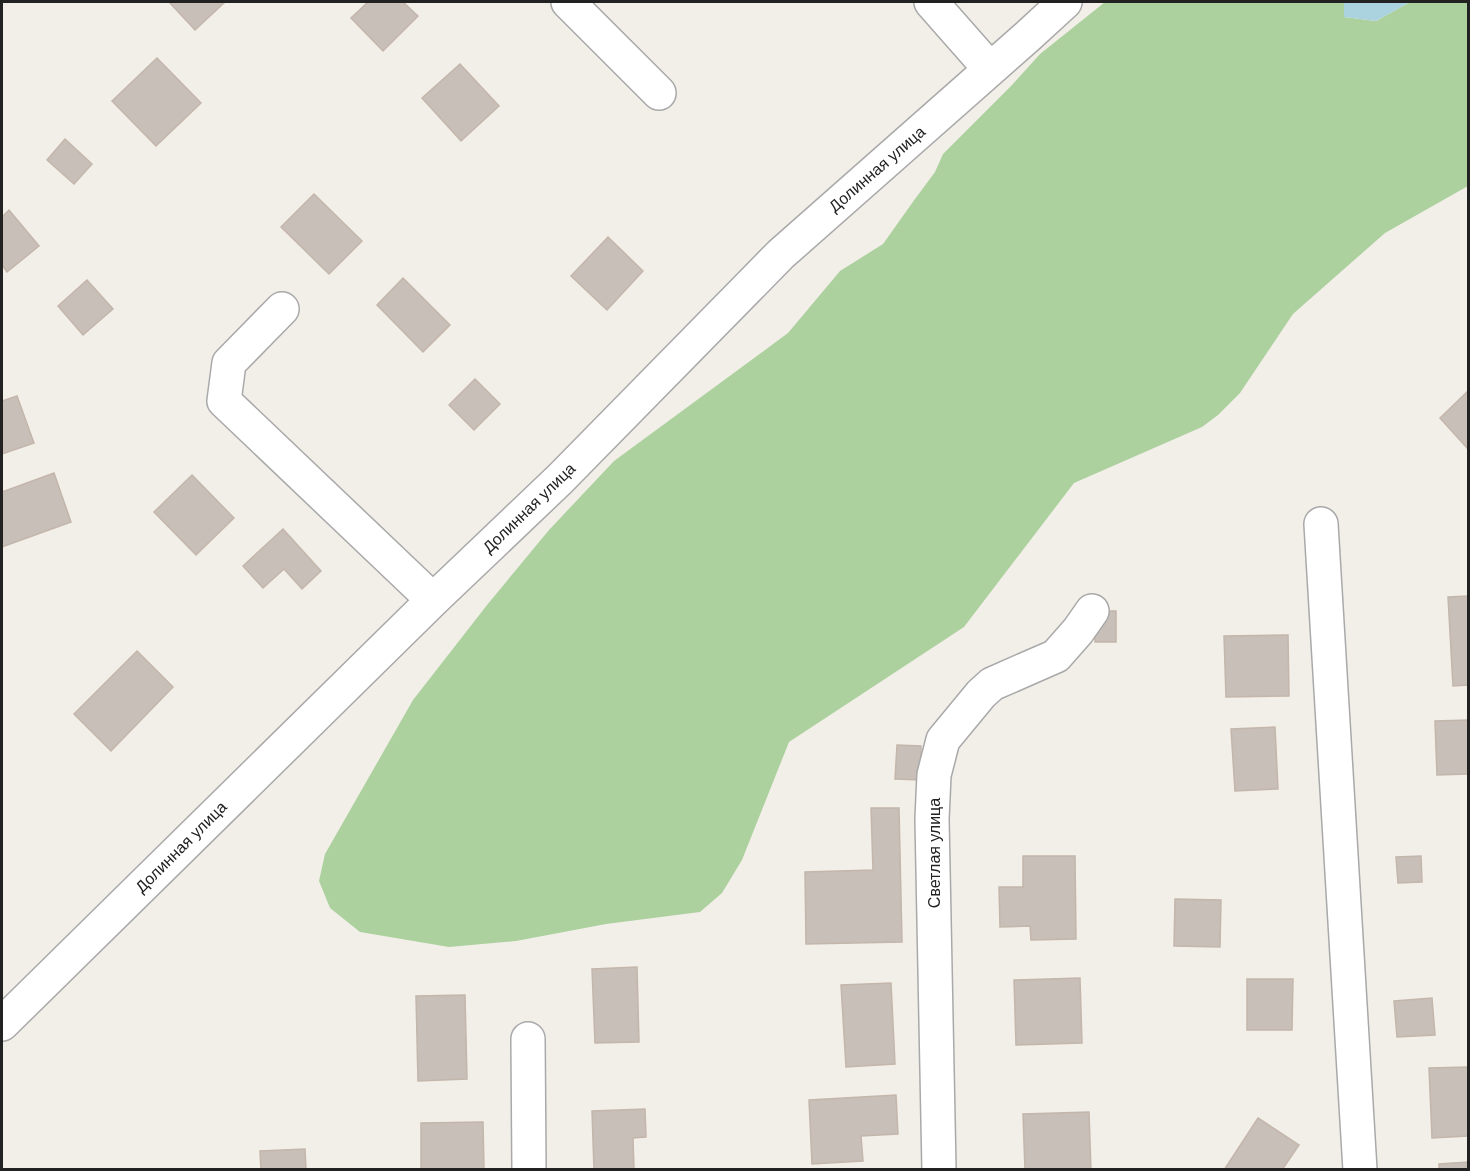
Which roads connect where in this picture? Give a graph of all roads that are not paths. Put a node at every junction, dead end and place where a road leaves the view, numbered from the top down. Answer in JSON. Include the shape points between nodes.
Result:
{"nodes":[{"id":1,"x":568,"y":2,"type":"edge"},
{"id":2,"x":931,"y":2,"type":"edge"},
{"id":3,"x":1065,"y":2,"type":"edge"},
{"id":4,"x":990,"y":69,"type":"junction"},
{"id":5,"x":658,"y":93,"type":"dead end"},
{"id":6,"x":282,"y":309,"type":"dead end"},
{"id":7,"x":1321,"y":524,"type":"dead end"},
{"id":8,"x":433,"y":600,"type":"junction"},
{"id":9,"x":1092,"y":611,"type":"dead end"},
{"id":10,"x":2,"y":1024,"type":"edge"},
{"id":11,"x":528,"y":1039,"type":"dead end"},
{"id":12,"x":528,"y":1170,"type":"edge"},
{"id":13,"x":939,"y":1170,"type":"edge"},
{"id":14,"x":1360,"y":1170,"type":"edge"}],
"edges":[{"from":1,"to":5,"type":"street"},
{"from":2,"to":4,"type":"street"},
{"from":3,"to":4,"type":"street","name":"Долинная улица"},
{"from":4,"to":8,"type":"street","name":"Долинная улица","via":[[782,254],[560,479]]},
{"from":6,"to":8,"type":"street","via":[[229,363],[224,401]]},
{"from":7,"to":14,"type":"street"},
{"from":8,"to":10,"type":"street","name":"Долинная улица"},
{"from":9,"to":13,"type":"street","name":"Светлая улица","via":[[1056,656],[992,684],[943,740],[934,775],[932,819]]},
{"from":11,"to":12,"type":"street"}]}
